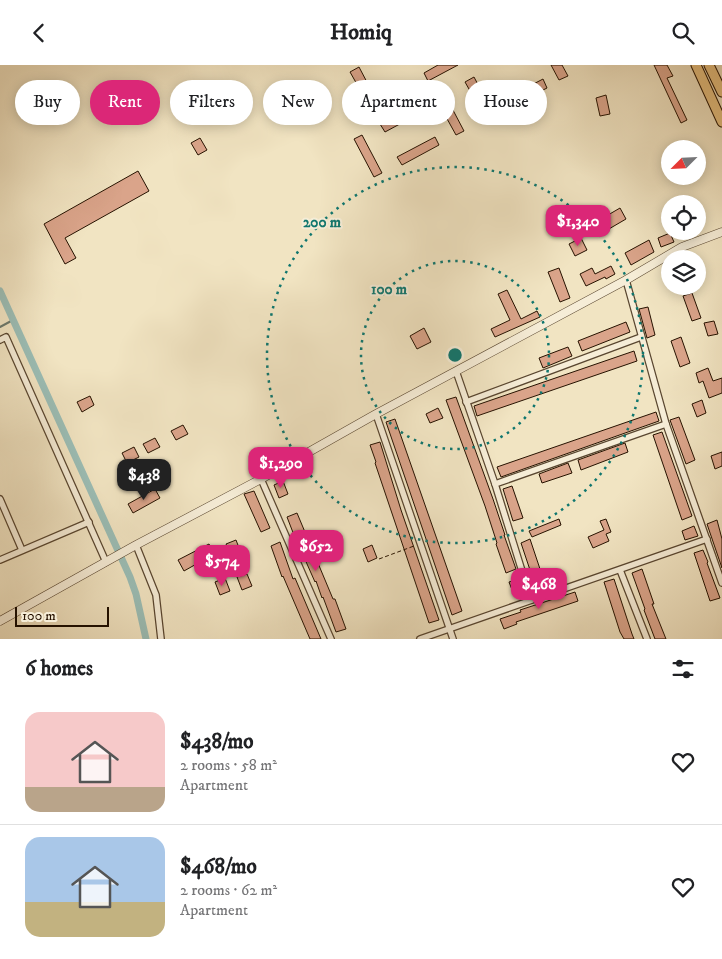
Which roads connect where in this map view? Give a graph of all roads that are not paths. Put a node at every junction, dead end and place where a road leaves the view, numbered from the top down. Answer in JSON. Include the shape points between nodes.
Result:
{"nodes":[{"id":1,"x":696,"y":65,"type":"edge"},
{"id":2,"x":709,"y":65,"type":"edge"},
{"id":3,"x":722,"y":92,"type":"edge"},
{"id":4,"x":722,"y":122,"type":"edge"},
{"id":5,"x":722,"y":232,"type":"edge"},
{"id":6,"x":626,"y":280,"type":"junction"},
{"id":7,"x":641,"y":337,"type":"junction"},
{"id":8,"x":0,"y":339,"type":"edge"},
{"id":9,"x":456,"y":371,"type":"junction"},
{"id":10,"x":466,"y":402,"type":"junction"},
{"id":11,"x":376,"y":414,"type":"junction"},
{"id":12,"x":666,"y":424,"type":"junction"},
{"id":13,"x":261,"y":479,"type":"junction"},
{"id":14,"x":495,"y":485,"type":"junction"},
{"id":15,"x":0,"y":499,"type":"edge"},
{"id":16,"x":89,"y":522,"type":"junction"},
{"id":17,"x":707,"y":539,"type":"junction"},
{"id":18,"x":133,"y":547,"type":"junction"},
{"id":19,"x":22,"y":550,"type":"junction"},
{"id":20,"x":0,"y":560,"type":"edge"},
{"id":21,"x":110,"y":561,"type":"junction"},
{"id":22,"x":620,"y":570,"type":"junction"},
{"id":23,"x":722,"y":583,"type":"edge"},
{"id":24,"x":532,"y":600,"type":"junction"},
{"id":25,"x":0,"y":621,"type":"edge"},
{"id":26,"x":449,"y":629,"type":"junction"},
{"id":27,"x":161,"y":639,"type":"edge"},
{"id":28,"x":331,"y":639,"type":"edge"},
{"id":29,"x":420,"y":639,"type":"edge"},
{"id":30,"x":452,"y":639,"type":"edge"},
{"id":31,"x":647,"y":639,"type":"edge"}],
"edges":[{"from":1,"to":4,"type":"main road"},
{"from":2,"to":3,"type":"main road"},
{"from":5,"to":6,"type":"street","via":[[682,247]]},
{"from":6,"to":7,"type":"street"},
{"from":6,"to":9,"type":"street"},
{"from":7,"to":10,"type":"street"},
{"from":7,"to":12,"type":"street"},
{"from":8,"to":16,"type":"street","via":[[6,337]]},
{"from":9,"to":10,"type":"street"},
{"from":9,"to":11,"type":"street"},
{"from":10,"to":14,"type":"street"},
{"from":11,"to":13,"type":"street"},
{"from":11,"to":26,"type":"street"},
{"from":12,"to":14,"type":"street"},
{"from":12,"to":17,"type":"street"},
{"from":13,"to":18,"type":"street"},
{"from":13,"to":28,"type":"street"},
{"from":14,"to":24,"type":"street"},
{"from":15,"to":19,"type":"street"},
{"from":16,"to":19,"type":"street"},
{"from":16,"to":21,"type":"street"},
{"from":17,"to":22,"type":"street"},
{"from":17,"to":23,"type":"street"},
{"from":18,"to":21,"type":"street"},
{"from":18,"to":27,"type":"street","via":[[156,595]]},
{"from":19,"to":20,"type":"street"},
{"from":21,"to":25,"type":"street"},
{"from":22,"to":24,"type":"street"},
{"from":22,"to":31,"type":"street"},
{"from":24,"to":26,"type":"street"},
{"from":26,"to":29,"type":"street"},
{"from":26,"to":30,"type":"street"}]}
